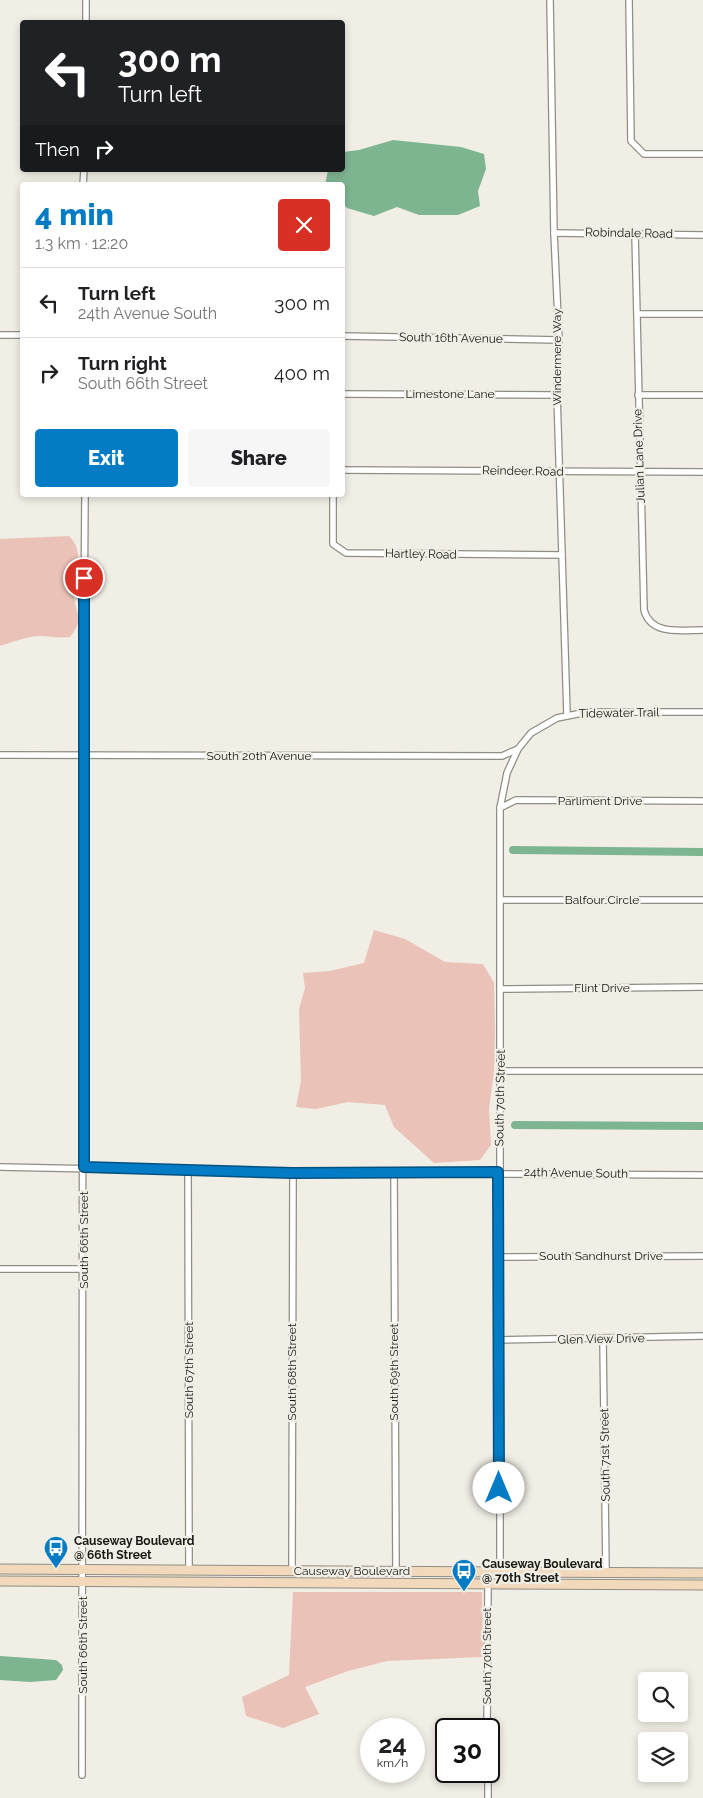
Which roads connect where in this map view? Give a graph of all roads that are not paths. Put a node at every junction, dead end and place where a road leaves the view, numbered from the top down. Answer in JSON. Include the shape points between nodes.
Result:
{"nodes":[{"id":1,"x":86,"y":0,"type":"edge"},
{"id":2,"x":550,"y":0,"type":"edge"},
{"id":3,"x":629,"y":0,"type":"edge"},
{"id":4,"x":86,"y":20,"type":"edge"},
{"id":5,"x":703,"y":154,"type":"edge"},
{"id":6,"x":554,"y":233,"type":"junction"},
{"id":7,"x":635,"y":233,"type":"junction"},
{"id":8,"x":703,"y":234,"type":"edge"},
{"id":9,"x":638,"y":314,"type":"junction"},
{"id":10,"x":703,"y":314,"type":"edge"},
{"id":11,"x":0,"y":335,"type":"edge"},
{"id":12,"x":20,"y":335,"type":"edge"},
{"id":13,"x":345,"y":336,"type":"edge"},
{"id":14,"x":559,"y":340,"type":"junction"},
{"id":15,"x":345,"y":394,"type":"edge"},
{"id":16,"x":557,"y":395,"type":"junction"},
{"id":17,"x":638,"y":395,"type":"junction"},
{"id":18,"x":703,"y":395,"type":"edge"},
{"id":19,"x":345,"y":470,"type":"edge"},
{"id":20,"x":559,"y":472,"type":"junction"},
{"id":21,"x":640,"y":472,"type":"junction"},
{"id":22,"x":703,"y":472,"type":"edge"},
{"id":23,"x":85,"y":497,"type":"edge"},
{"id":24,"x":333,"y":497,"type":"edge"},
{"id":25,"x":562,"y":555,"type":"junction"},
{"id":26,"x":703,"y":630,"type":"edge"},
{"id":27,"x":703,"y":712,"type":"edge"},
{"id":28,"x":567,"y":714,"type":"junction"},
{"id":29,"x":518,"y":749,"type":"junction"},
{"id":30,"x":0,"y":755,"type":"edge"},
{"id":31,"x":83,"y":756,"type":"junction"},
{"id":32,"x":703,"y":801,"type":"edge"},
{"id":33,"x":500,"y":808,"type":"junction"},
{"id":34,"x":501,"y":900,"type":"junction"},
{"id":35,"x":703,"y":900,"type":"edge"},
{"id":36,"x":703,"y":987,"type":"edge"},
{"id":37,"x":501,"y":989,"type":"junction"},
{"id":38,"x":501,"y":1071,"type":"junction"},
{"id":39,"x":703,"y":1071,"type":"edge"},
{"id":40,"x":0,"y":1167,"type":"edge"},
{"id":41,"x":84,"y":1167,"type":"junction"},
{"id":42,"x":188,"y":1170,"type":"junction"},
{"id":43,"x":498,"y":1172,"type":"junction"},
{"id":44,"x":293,"y":1173,"type":"junction"},
{"id":45,"x":394,"y":1173,"type":"junction"},
{"id":46,"x":703,"y":1175,"type":"edge"},
{"id":47,"x":703,"y":1256,"type":"edge"},
{"id":48,"x":499,"y":1257,"type":"junction"},
{"id":49,"x":84,"y":1268,"type":"junction"},
{"id":50,"x":0,"y":1269,"type":"edge"},
{"id":51,"x":703,"y":1336,"type":"edge"},
{"id":52,"x":499,"y":1340,"type":"junction"},
{"id":53,"x":604,"y":1340,"type":"junction"},
{"id":54,"x":0,"y":1568,"type":"edge"},
{"id":55,"x":84,"y":1570,"type":"junction"},
{"id":56,"x":189,"y":1570,"type":"junction"},
{"id":57,"x":292,"y":1570,"type":"junction"},
{"id":58,"x":396,"y":1571,"type":"junction"},
{"id":59,"x":488,"y":1571,"type":"junction"},
{"id":60,"x":500,"y":1571,"type":"junction"},
{"id":61,"x":606,"y":1571,"type":"junction"},
{"id":62,"x":703,"y":1573,"type":"edge"},
{"id":63,"x":0,"y":1581,"type":"edge"},
{"id":64,"x":83,"y":1582,"type":"junction"},
{"id":65,"x":488,"y":1584,"type":"junction"},
{"id":66,"x":500,"y":1584,"type":"junction"},
{"id":67,"x":703,"y":1585,"type":"edge"},
{"id":68,"x":487,"y":1718,"type":"edge"},
{"id":69,"x":82,"y":1775,"type":"dead end"},
{"id":70,"x":488,"y":1783,"type":"edge"},
{"id":71,"x":488,"y":1798,"type":"edge"}],
"edges":[{"from":1,"to":4,"type":"street"},
{"from":2,"to":6,"type":"street","name":"Windermere Way"},
{"from":3,"to":5,"type":"street","via":[[631,141],[644,154]]},
{"from":6,"to":7,"type":"street","name":"Robindale Road"},
{"from":6,"to":14,"type":"street","name":"Windermere Way"},
{"from":7,"to":8,"type":"street","name":"Robindale Road"},
{"from":7,"to":9,"type":"street","name":"Julian Lane Drive"},
{"from":9,"to":10,"type":"street"},
{"from":9,"to":17,"type":"street","name":"Julian Lane Drive"},
{"from":11,"to":12,"type":"street"},
{"from":13,"to":14,"type":"street","name":"South 16th Avenue"},
{"from":14,"to":16,"type":"street","name":"Windermere Way"},
{"from":15,"to":16,"type":"street","name":"Limestone Lane"},
{"from":16,"to":20,"type":"street","name":"Windermere Way"},
{"from":17,"to":18,"type":"street"},
{"from":17,"to":21,"type":"street","name":"Julian Lane Drive"},
{"from":19,"to":20,"type":"street","name":"Reindeer Road"},
{"from":20,"to":21,"type":"street","name":"Reindeer Road"},
{"from":20,"to":25,"type":"street","name":"Windermere Way"},
{"from":21,"to":22,"type":"street","name":"Reindeer Road"},
{"from":21,"to":26,"type":"street","name":"Julian Lane Drive","via":[[647,618],[661,629]]},
{"from":23,"to":31,"type":"street","name":"South 66th Street"},
{"from":24,"to":25,"type":"street","name":"Hartley Road","via":[[333,544],[346,553]]},
{"from":25,"to":28,"type":"street","name":"Windermere Way"},
{"from":27,"to":28,"type":"street","name":"Tidewater Trail"},
{"from":28,"to":29,"type":"street","name":"Tidewater Trail","via":[[531,733]]},
{"from":29,"to":31,"type":"street","name":"South 20th Avenue","via":[[502,756]]},
{"from":29,"to":33,"type":"street","name":"South 70th Street","via":[[507,772]]},
{"from":30,"to":31,"type":"street","name":"South 20th Avenue"},
{"from":31,"to":41,"type":"street","name":"South 66th Street"},
{"from":32,"to":33,"type":"street","name":"Parliment Drive","via":[[516,800]]},
{"from":33,"to":34,"type":"street","name":"South 70th Street"},
{"from":34,"to":35,"type":"street","name":"Balfour Circle"},
{"from":34,"to":37,"type":"street","name":"South 70th Street"},
{"from":36,"to":37,"type":"street","name":"Flint Drive"},
{"from":37,"to":38,"type":"street","name":"South 70th Street"},
{"from":38,"to":39,"type":"street"},
{"from":38,"to":43,"type":"street","name":"South 70th Street"},
{"from":40,"to":41,"type":"street","name":"24th Avenue South"},
{"from":41,"to":42,"type":"street","name":"24th Avenue South"},
{"from":41,"to":49,"type":"street","name":"South 66th Street"},
{"from":42,"to":44,"type":"street","name":"24th Avenue South"},
{"from":42,"to":56,"type":"street","name":"South 67th Street"},
{"from":43,"to":45,"type":"street","name":"24th Avenue South"},
{"from":43,"to":46,"type":"street","name":"24th Avenue South"},
{"from":43,"to":48,"type":"street","name":"South 70th Street"},
{"from":44,"to":45,"type":"street","name":"24th Avenue South"},
{"from":44,"to":57,"type":"street","name":"South 68th Street"},
{"from":45,"to":58,"type":"street","name":"South 69th Street"},
{"from":47,"to":48,"type":"street","name":"South Sandhurst Drive"},
{"from":48,"to":52,"type":"street","name":"South 70th Street"},
{"from":49,"to":50,"type":"street"},
{"from":49,"to":55,"type":"street","name":"South 66th Street"},
{"from":51,"to":53,"type":"street","name":"Glen View Drive"},
{"from":52,"to":53,"type":"street","name":"Glen View Drive"},
{"from":52,"to":60,"type":"street","name":"South 70th Street"},
{"from":53,"to":61,"type":"street","name":"South 71st Street"},
{"from":54,"to":55,"type":"main road","name":"Causeway Boulevard"},
{"from":55,"to":56,"type":"main road","name":"Causeway Boulevard"},
{"from":55,"to":64,"type":"street","name":"South 66th Street"},
{"from":56,"to":57,"type":"main road","name":"Causeway Boulevard"},
{"from":57,"to":58,"type":"main road","name":"Causeway Boulevard"},
{"from":58,"to":59,"type":"main road","name":"Causeway Boulevard"},
{"from":59,"to":60,"type":"main road","name":"Causeway Boulevard"},
{"from":59,"to":65,"type":"main road"},
{"from":60,"to":61,"type":"main road","name":"Causeway Boulevard"},
{"from":60,"to":66,"type":"main road"},
{"from":61,"to":62,"type":"main road","name":"Causeway Boulevard"},
{"from":63,"to":64,"type":"main road","name":"Causeway Boulevard"},
{"from":64,"to":65,"type":"main road","name":"Causeway Boulevard"},
{"from":64,"to":69,"type":"street","name":"South 66th Street"},
{"from":65,"to":66,"type":"main road","name":"Causeway Boulevard"},
{"from":65,"to":68,"type":"street","name":"South 70th Street"},
{"from":66,"to":67,"type":"main road","name":"Causeway Boulevard"},
{"from":70,"to":71,"type":"street"}]}
